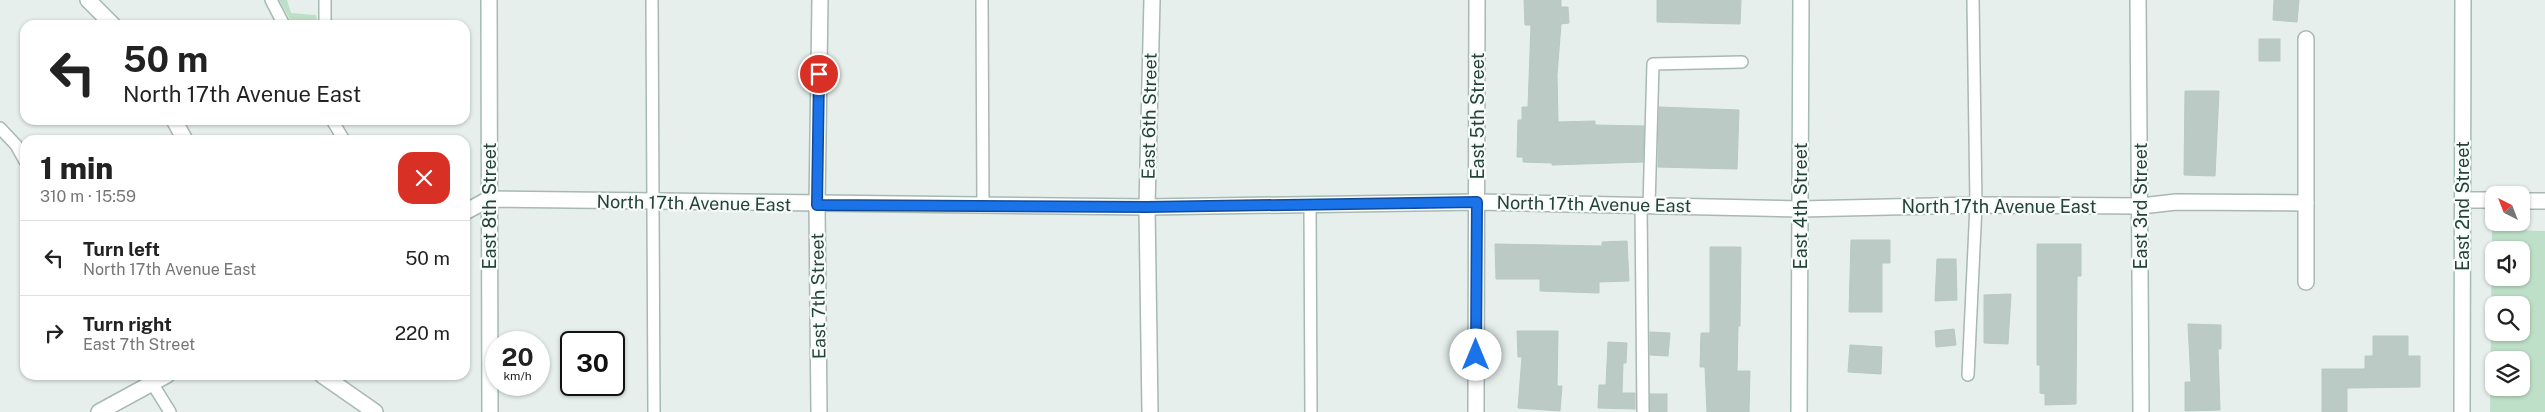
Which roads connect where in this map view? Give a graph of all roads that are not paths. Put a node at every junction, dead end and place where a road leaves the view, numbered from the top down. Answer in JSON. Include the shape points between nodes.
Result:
{"nodes":[{"id":1,"x":88,"y":0,"type":"edge"},
{"id":2,"x":271,"y":0,"type":"edge"},
{"id":3,"x":325,"y":0,"type":"edge"},
{"id":4,"x":489,"y":0,"type":"edge"},
{"id":5,"x":652,"y":0,"type":"edge"},
{"id":6,"x":820,"y":0,"type":"edge"},
{"id":7,"x":982,"y":0,"type":"edge"},
{"id":8,"x":1152,"y":0,"type":"edge"},
{"id":9,"x":1478,"y":0,"type":"edge"},
{"id":10,"x":1801,"y":0,"type":"edge"},
{"id":11,"x":1973,"y":0,"type":"edge"},
{"id":12,"x":2138,"y":0,"type":"edge"},
{"id":13,"x":2463,"y":0,"type":"edge"},
{"id":14,"x":108,"y":20,"type":"edge"},
{"id":15,"x":281,"y":20,"type":"edge"},
{"id":16,"x":325,"y":20,"type":"edge"},
{"id":17,"x":2306,"y":39,"type":"dead end"},
{"id":18,"x":1742,"y":62,"type":"dead end"},
{"id":19,"x":0,"y":128,"type":"edge"},
{"id":20,"x":20,"y":152,"type":"edge"},
{"id":21,"x":489,"y":199,"type":"junction"},
{"id":22,"x":2462,"y":200,"type":"junction"},
{"id":23,"x":2485,"y":200,"type":"edge"},
{"id":24,"x":2530,"y":201,"type":"edge"},
{"id":25,"x":2545,"y":201,"type":"edge"},
{"id":26,"x":653,"y":202,"type":"junction"},
{"id":27,"x":1477,"y":202,"type":"junction"},
{"id":28,"x":2306,"y":203,"type":"junction"},
{"id":29,"x":1310,"y":204,"type":"junction"},
{"id":30,"x":817,"y":205,"type":"junction"},
{"id":31,"x":1976,"y":205,"type":"junction"},
{"id":32,"x":983,"y":206,"type":"junction"},
{"id":33,"x":1645,"y":206,"type":"junction"},
{"id":34,"x":2141,"y":206,"type":"junction"},
{"id":35,"x":1147,"y":207,"type":"junction"},
{"id":36,"x":470,"y":209,"type":"edge"},
{"id":37,"x":1800,"y":209,"type":"junction"},
{"id":38,"x":2306,"y":282,"type":"dead end"},
{"id":39,"x":1968,"y":375,"type":"dead end"},
{"id":40,"x":147,"y":380,"type":"edge"},
{"id":41,"x":150,"y":380,"type":"edge"},
{"id":42,"x":329,"y":380,"type":"edge"},
{"id":43,"x":99,"y":412,"type":"edge"},
{"id":44,"x":170,"y":412,"type":"edge"},
{"id":45,"x":376,"y":412,"type":"edge"},
{"id":46,"x":490,"y":412,"type":"edge"},
{"id":47,"x":654,"y":412,"type":"edge"},
{"id":48,"x":819,"y":412,"type":"edge"},
{"id":49,"x":1150,"y":412,"type":"edge"},
{"id":50,"x":1311,"y":412,"type":"edge"},
{"id":51,"x":1476,"y":412,"type":"edge"},
{"id":52,"x":1643,"y":412,"type":"edge"},
{"id":53,"x":1799,"y":412,"type":"edge"},
{"id":54,"x":2141,"y":412,"type":"edge"},
{"id":55,"x":2462,"y":412,"type":"edge"}],
"edges":[{"from":1,"to":14,"type":"street"},
{"from":2,"to":15,"type":"lane"},
{"from":3,"to":16,"type":"lane"},
{"from":4,"to":21,"type":"street","name":"East 8th Street"},
{"from":5,"to":26,"type":"lane"},
{"from":6,"to":30,"type":"street","name":"East 7th Street"},
{"from":7,"to":32,"type":"lane"},
{"from":8,"to":35,"type":"street","name":"East 6th Street"},
{"from":9,"to":27,"type":"street","name":"East 5th Street"},
{"from":10,"to":37,"type":"street","name":"East 4th Street"},
{"from":11,"to":31,"type":"lane"},
{"from":12,"to":34,"type":"street","name":"East 3rd Street"},
{"from":13,"to":22,"type":"street","name":"East 2nd Street"},
{"from":17,"to":28,"type":"street"},
{"from":18,"to":33,"type":"lane","via":[[1653,64]]},
{"from":19,"to":20,"type":"lane"},
{"from":21,"to":26,"type":"street","name":"North 17th Avenue East"},
{"from":21,"to":36,"type":"street","name":"North 17th Avenue East"},
{"from":21,"to":46,"type":"street","name":"East 8th Street"},
{"from":22,"to":23,"type":"street"},
{"from":22,"to":55,"type":"street","name":"East 2nd Street"},
{"from":24,"to":25,"type":"street"},
{"from":26,"to":30,"type":"street","name":"North 17th Avenue East"},
{"from":26,"to":47,"type":"lane"},
{"from":27,"to":29,"type":"street","name":"North 17th Avenue East"},
{"from":27,"to":33,"type":"street","name":"North 17th Avenue East"},
{"from":27,"to":51,"type":"street","name":"East 5th Street"},
{"from":28,"to":34,"type":"street","name":"North 17th Avenue East","via":[[2176,202]]},
{"from":28,"to":38,"type":"street"},
{"from":29,"to":35,"type":"street","name":"North 17th Avenue East"},
{"from":29,"to":50,"type":"lane"},
{"from":30,"to":32,"type":"street","name":"North 17th Avenue East"},
{"from":30,"to":48,"type":"street","name":"East 7th Street"},
{"from":31,"to":34,"type":"street","name":"North 17th Avenue East"},
{"from":31,"to":37,"type":"street","name":"North 17th Avenue East"},
{"from":31,"to":39,"type":"lane"},
{"from":32,"to":35,"type":"street","name":"North 17th Avenue East"},
{"from":33,"to":37,"type":"street","name":"North 17th Avenue East"},
{"from":33,"to":52,"type":"lane"},
{"from":34,"to":54,"type":"street","name":"East 3rd Street"},
{"from":35,"to":49,"type":"street","name":"East 6th Street"},
{"from":37,"to":53,"type":"street","name":"East 4th Street"},
{"from":40,"to":43,"type":"street"},
{"from":41,"to":44,"type":"lane"},
{"from":42,"to":45,"type":"street"}]}
